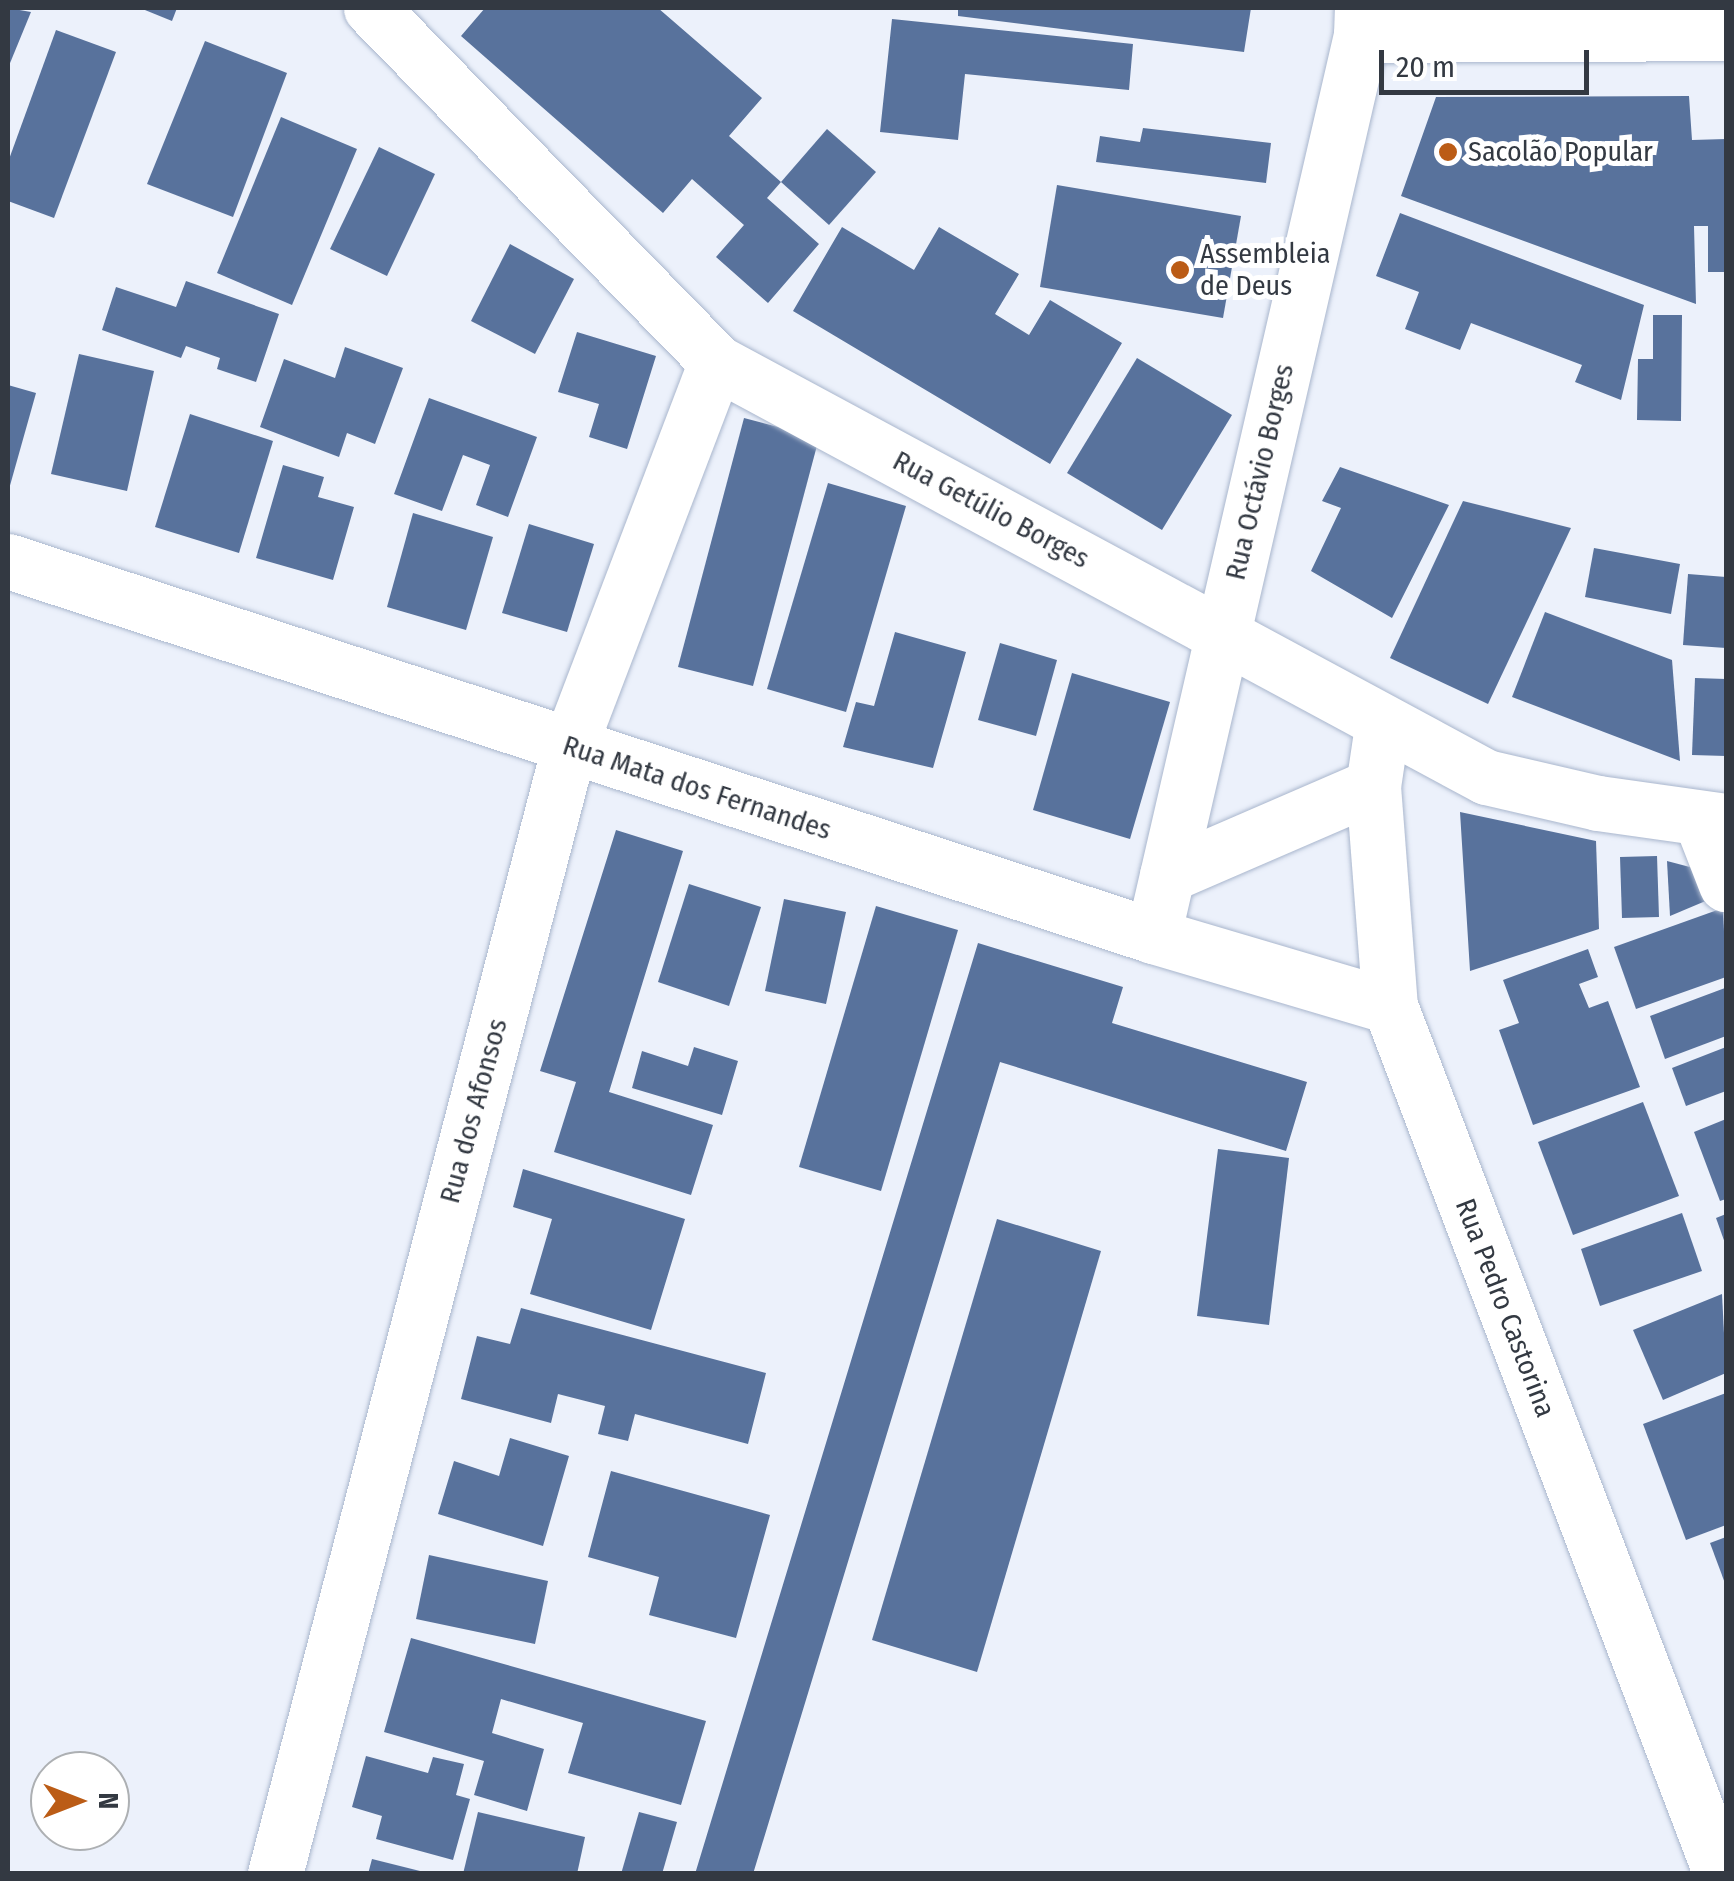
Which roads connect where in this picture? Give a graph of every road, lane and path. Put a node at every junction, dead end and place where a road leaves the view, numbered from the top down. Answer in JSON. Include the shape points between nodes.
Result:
{"nodes":[{"id":1,"x":371,"y":8,"type":"edge"},
{"id":2,"x":1361,"y":21,"type":"edge"},
{"id":3,"x":1726,"y":33,"type":"edge"},
{"id":4,"x":716,"y":362,"type":"junction"},
{"id":5,"x":8,"y":561,"type":"edge"},
{"id":6,"x":1222,"y":634,"type":"junction"},
{"id":7,"x":1382,"y":726,"type":"junction"},
{"id":8,"x":569,"y":747,"type":"junction"},
{"id":9,"x":1372,"y":786,"type":"junction"},
{"id":10,"x":1714,"y":821,"type":"edge"},
{"id":11,"x":1167,"y":875,"type":"junction"},
{"id":12,"x":1726,"y":884,"type":"edge"},
{"id":13,"x":1153,"y":936,"type":"junction"},
{"id":14,"x":1390,"y":1006,"type":"junction"},
{"id":15,"x":275,"y":1874,"type":"edge"},
{"id":16,"x":1721,"y":1874,"type":"edge"}],
"edges":[{"from":1,"to":4,"type":"street","name":"Rua Getúlio Borges"},
{"from":2,"to":3,"type":"street"},
{"from":2,"to":6,"type":"street","name":"Rua Octávio Borges"},
{"from":4,"to":6,"type":"street","name":"Rua Getúlio Borges"},
{"from":4,"to":8,"type":"street","name":"Rua dos Afonsos"},
{"from":5,"to":8,"type":"street","name":"Rua Mata dos Fernandes"},
{"from":6,"to":7,"type":"street","name":"Rua Getúlio Borges"},
{"from":6,"to":11,"type":"street","name":"Rua Octávio Borges"},
{"from":7,"to":9,"type":"street","name":"Rua Pedro Castorina"},
{"from":7,"to":10,"type":"street","name":"Rua Getúlio Borges","via":[[1486,777]]},
{"from":8,"to":13,"type":"street","name":"Rua Mata dos Fernandes"},
{"from":8,"to":15,"type":"street","name":"Rua dos Afonsos"},
{"from":9,"to":11,"type":"street"},
{"from":9,"to":14,"type":"street","name":"Rua Pedro Castorina"},
{"from":10,"to":12,"type":"street"},
{"from":11,"to":13,"type":"street","name":"Rua Octávio Borges"},
{"from":13,"to":14,"type":"street","name":"Rua Mata dos Fernandes"},
{"from":14,"to":16,"type":"street","name":"Rua Pedro Castorina"}]}
